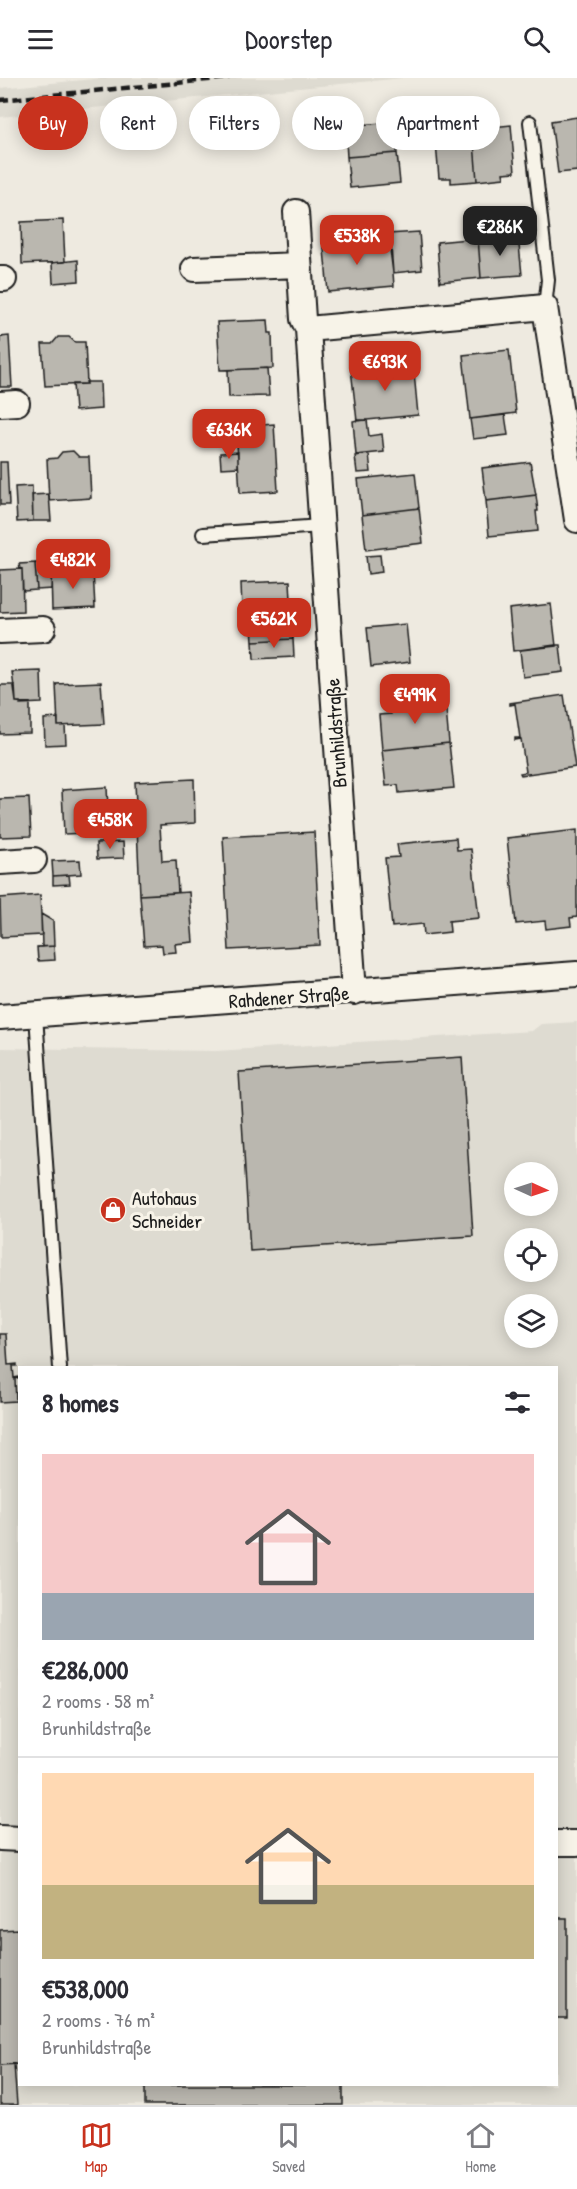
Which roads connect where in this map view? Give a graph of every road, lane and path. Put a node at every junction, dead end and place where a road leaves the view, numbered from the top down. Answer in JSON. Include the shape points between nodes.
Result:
{"nodes":[{"id":1,"x":530,"y":122,"type":"dead end"},
{"id":2,"x":296,"y":212,"type":"dead end"},
{"id":3,"x":298,"y":264,"type":"junction"},
{"id":4,"x":194,"y":269,"type":"dead end"},
{"id":5,"x":545,"y":308,"type":"junction"},
{"id":6,"x":308,"y":329,"type":"junction"},
{"id":7,"x":577,"y":520,"type":"edge"},
{"id":8,"x":322,"y":526,"type":"junction"},
{"id":9,"x":203,"y":534,"type":"dead end"},
{"id":10,"x":43,"y":629,"type":"dead end"},
{"id":11,"x":0,"y":631,"type":"edge"},
{"id":12,"x":34,"y":860,"type":"dead end"},
{"id":13,"x":0,"y":862,"type":"edge"},
{"id":14,"x":577,"y":974,"type":"edge"},
{"id":15,"x":354,"y":992,"type":"junction"},
{"id":16,"x":36,"y":1015,"type":"junction"},
{"id":17,"x":0,"y":1017,"type":"edge"},
{"id":18,"x":60,"y":1366,"type":"edge"},
{"id":19,"x":0,"y":1838,"type":"edge"},
{"id":20,"x":18,"y":1839,"type":"edge"},
{"id":21,"x":558,"y":1843,"type":"edge"},
{"id":22,"x":577,"y":1843,"type":"edge"}],
"edges":[{"from":1,"to":5,"type":"lane","via":[[548,280]]},
{"from":2,"to":3,"type":"street","name":"Brunhildstraße"},
{"from":3,"to":4,"type":"street"},
{"from":3,"to":6,"type":"street","name":"Brunhildstraße","via":[[303,319]]},
{"from":5,"to":6,"type":"street"},
{"from":5,"to":7,"type":"street"},
{"from":6,"to":8,"type":"street","name":"Brunhildstraße"},
{"from":8,"to":9,"type":"lane"},
{"from":8,"to":15,"type":"street","name":"Brunhildstraße"},
{"from":10,"to":11,"type":"street"},
{"from":12,"to":13,"type":"street"},
{"from":14,"to":15,"type":"street","name":"Rahdener Straße"},
{"from":15,"to":16,"type":"street","name":"Rahdener Straße"},
{"from":16,"to":17,"type":"street","name":"Rahdener Straße"},
{"from":16,"to":18,"type":"lane"},
{"from":19,"to":20,"type":"street"},
{"from":21,"to":22,"type":"street"}]}
